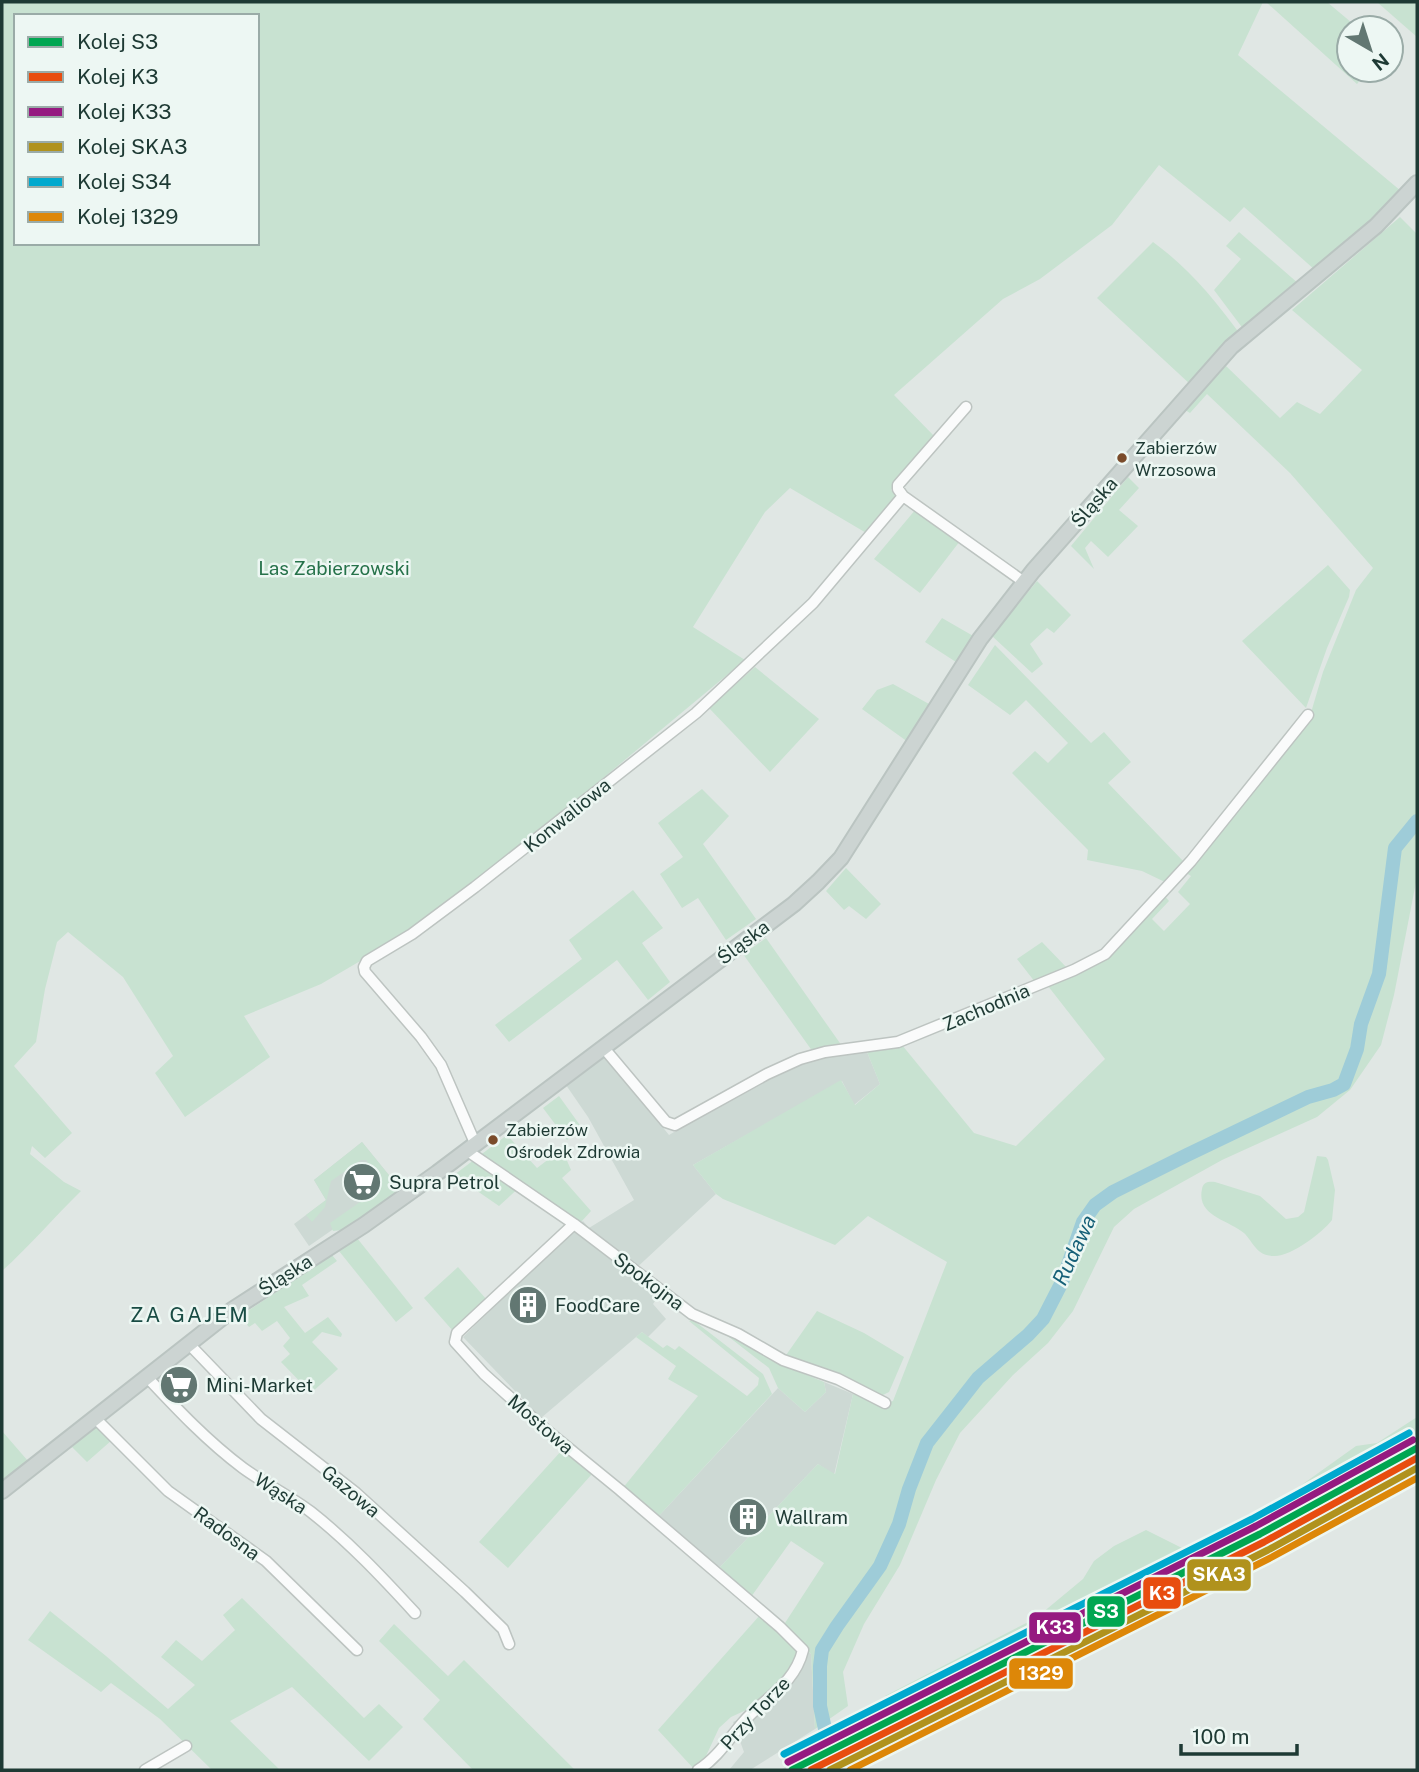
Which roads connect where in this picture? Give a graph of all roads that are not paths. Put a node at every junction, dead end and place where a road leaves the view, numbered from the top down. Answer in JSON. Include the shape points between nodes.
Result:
{"nodes":[{"id":1,"x":1417,"y":183,"type":"edge"},
{"id":2,"x":966,"y":407,"type":"dead end"},
{"id":3,"x":903,"y":496,"type":"junction"},
{"id":4,"x":1024,"y":582,"type":"junction"},
{"id":5,"x":1308,"y":715,"type":"dead end"},
{"id":6,"x":603,"y":1047,"type":"junction"},
{"id":7,"x":470,"y":1146,"type":"junction"},
{"id":8,"x":574,"y":1224,"type":"junction"},
{"id":9,"x":188,"y":1343,"type":"junction"},
{"id":10,"x":146,"y":1376,"type":"junction"},
{"id":11,"x":885,"y":1403,"type":"dead end"},
{"id":12,"x":95,"y":1418,"type":"junction"},
{"id":13,"x":2,"y":1491,"type":"edge"},
{"id":14,"x":415,"y":1613,"type":"dead end"},
{"id":15,"x":509,"y":1644,"type":"dead end"},
{"id":16,"x":357,"y":1650,"type":"dead end"},
{"id":17,"x":803,"y":1650,"type":"joint"},
{"id":18,"x":186,"y":1746,"type":"dead end"},
{"id":19,"x":145,"y":1770,"type":"edge"},
{"id":20,"x":698,"y":1770,"type":"edge"}],
"edges":[{"from":1,"to":4,"type":"main road","name":"Śląska","via":[[1376,226],[1231,348]]},
{"from":2,"to":3,"type":"street","name":"Konwaliowa","via":[[898,485]]},
{"from":3,"to":4,"type":"street"},
{"from":3,"to":7,"type":"street","name":"Konwaliowa","via":[[813,603],[695,713],[491,876],[367,961],[364,967],[371,979],[441,1065]]},
{"from":4,"to":6,"type":"main road","name":"Śląska","via":[[980,639],[841,858],[794,904]]},
{"from":5,"to":6,"type":"street","name":"Zachodnia","via":[[1184,869],[1105,954],[1074,970],[898,1042],[800,1059],[675,1125],[666,1122]]},
{"from":6,"to":7,"type":"main road","name":"Śląska"},
{"from":7,"to":8,"type":"street","name":"Spokojna"},
{"from":7,"to":9,"type":"main road","name":"Śląska","via":[[364,1225]]},
{"from":8,"to":11,"type":"street","name":"Spokojna","via":[[692,1314],[783,1360],[838,1379]]},
{"from":8,"to":17,"type":"street","name":"Mostowa","via":[[457,1333],[455,1342],[544,1428]]},
{"from":9,"to":10,"type":"main road","name":"Śląska"},
{"from":9,"to":15,"type":"street","name":"Gazowa","via":[[261,1419],[356,1493],[465,1591],[503,1629]]},
{"from":10,"to":12,"type":"main road","name":"Śląska"},
{"from":10,"to":14,"type":"street","name":"Wąska","via":[[219,1449],[343,1539]]},
{"from":12,"to":13,"type":"main road","name":"Śląska"},
{"from":12,"to":16,"type":"street","name":"Radosna","via":[[168,1491],[266,1561]]},
{"from":17,"to":20,"type":"street","name":"Przy Torze","via":[[781,1690]]},
{"from":18,"to":19,"type":"street"}]}
